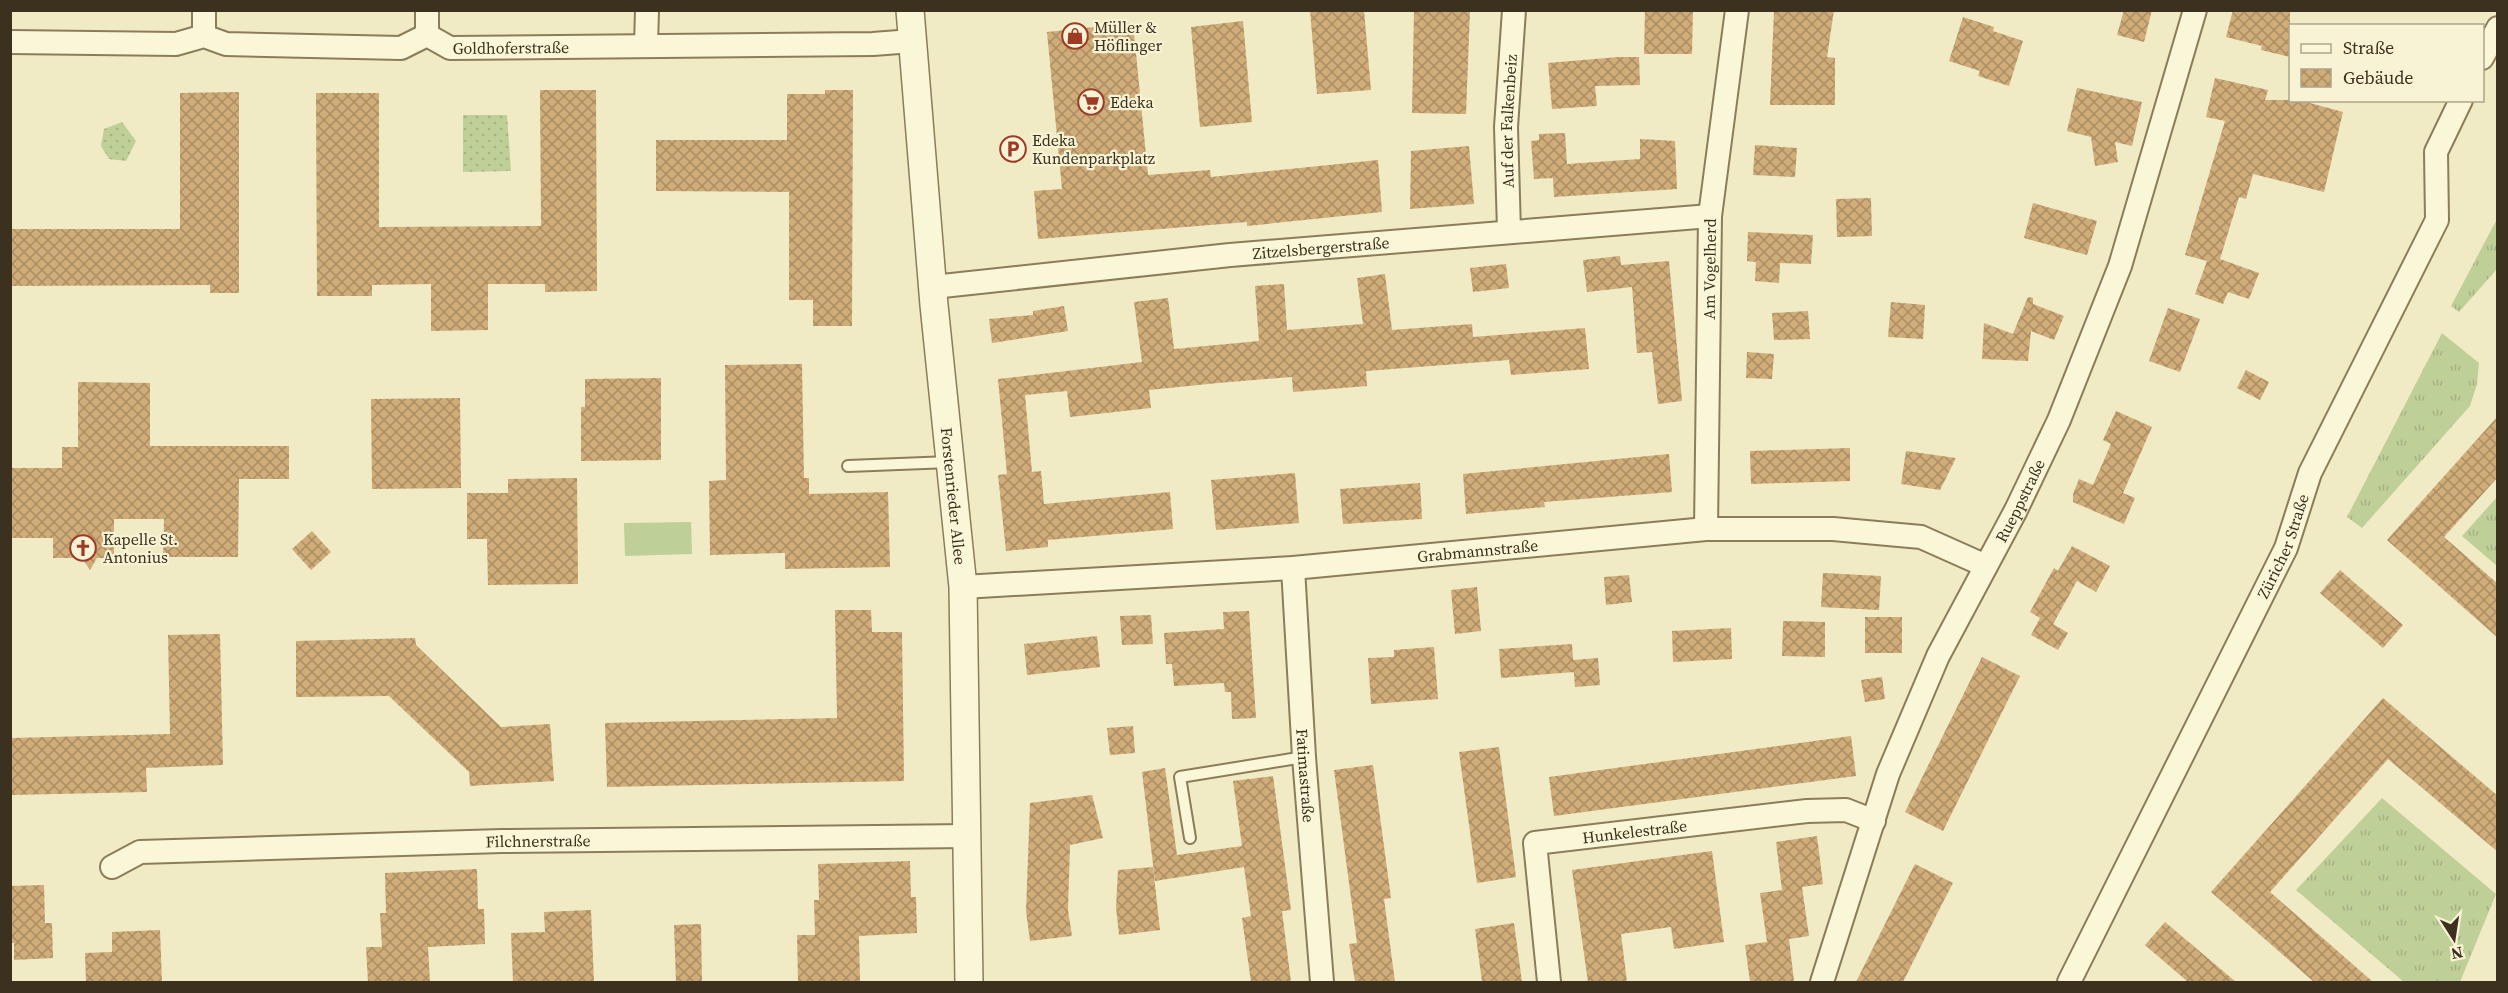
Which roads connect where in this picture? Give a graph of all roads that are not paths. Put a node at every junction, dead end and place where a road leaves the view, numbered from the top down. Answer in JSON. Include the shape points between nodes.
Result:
{"nodes":[{"id":1,"x":204,"y":10,"type":"edge"},
{"id":2,"x":427,"y":10,"type":"edge"},
{"id":3,"x":647,"y":10,"type":"edge"},
{"id":4,"x":910,"y":10,"type":"edge"},
{"id":5,"x":1514,"y":10,"type":"edge"},
{"id":6,"x":1737,"y":10,"type":"edge"},
{"id":7,"x":2195,"y":10,"type":"edge"},
{"id":8,"x":2498,"y":28,"type":"edge"},
{"id":9,"x":427,"y":35,"type":"junction"},
{"id":10,"x":204,"y":36,"type":"junction"},
{"id":11,"x":912,"y":41,"type":"junction"},
{"id":12,"x":10,"y":42,"type":"edge"},
{"id":13,"x":646,"y":45,"type":"junction"},
{"id":14,"x":2484,"y":54,"type":"edge"},
{"id":15,"x":2460,"y":102,"type":"edge"},
{"id":16,"x":1710,"y":216,"type":"junction"},
{"id":17,"x":1509,"y":231,"type":"junction"},
{"id":18,"x":933,"y":287,"type":"junction"},
{"id":19,"x":950,"y":462,"type":"junction"},
{"id":20,"x":848,"y":466,"type":"dead end"},
{"id":21,"x":1706,"y":529,"type":"junction"},
{"id":22,"x":1986,"y":566,"type":"junction"},
{"id":23,"x":1293,"y":568,"type":"junction"},
{"id":24,"x":963,"y":587,"type":"junction"},
{"id":25,"x":1304,"y":757,"type":"junction"},
{"id":26,"x":1874,"y":821,"type":"junction"},
{"id":27,"x":968,"y":836,"type":"junction"},
{"id":28,"x":1190,"y":838,"type":"dead end"},
{"id":29,"x":112,"y":867,"type":"dead end"},
{"id":30,"x":969,"y":982,"type":"edge"},
{"id":31,"x":1322,"y":982,"type":"edge"},
{"id":32,"x":1549,"y":982,"type":"edge"},
{"id":33,"x":1822,"y":982,"type":"edge"},
{"id":34,"x":2069,"y":982,"type":"edge"}],
"edges":[{"from":1,"to":10,"type":"street"},
{"from":2,"to":9,"type":"street"},
{"from":3,"to":13,"type":"street"},
{"from":4,"to":11,"type":"street","name":"Forstenrieder Allee"},
{"from":5,"to":17,"type":"street","name":"Auf der Falkenbeiz","via":[[1506,127]]},
{"from":6,"to":16,"type":"street","name":"Am Vogelherd"},
{"from":7,"to":22,"type":"street","name":"Rueppstraße","via":[[2120,266],[2059,420]]},
{"from":8,"to":14,"type":"street"},
{"from":9,"to":10,"type":"street","via":[[401,48],[226,44]]},
{"from":9,"to":13,"type":"street","name":"Goldhoferstraße","via":[[450,48]]},
{"from":10,"to":12,"type":"street","via":[[176,44]]},
{"from":11,"to":13,"type":"street","name":"Goldhoferstraße"},
{"from":11,"to":18,"type":"street","name":"Forstenrieder Allee"},
{"from":15,"to":34,"type":"street","name":"Züricher Straße","via":[[2436,152],[2437,220],[2310,473],[2286,548]]},
{"from":16,"to":17,"type":"street","name":"Zitzelsbergerstraße"},
{"from":16,"to":21,"type":"street","name":"Am Vogelherd"},
{"from":17,"to":18,"type":"street","name":"Zitzelsbergerstraße","via":[[1230,255]]},
{"from":18,"to":19,"type":"street","name":"Forstenrieder Allee"},
{"from":19,"to":20,"type":"lane"},
{"from":19,"to":24,"type":"street","name":"Forstenrieder Allee"},
{"from":21,"to":22,"type":"street","name":"Grabmannstraße","via":[[1833,530],[1921,537]]},
{"from":21,"to":23,"type":"street","name":"Grabmannstraße"},
{"from":22,"to":26,"type":"street","name":"Rueppstraße","via":[[1938,656],[1888,774]]},
{"from":23,"to":24,"type":"street","name":"Grabmannstraße"},
{"from":23,"to":25,"type":"street","name":"Fatimastraße"},
{"from":24,"to":27,"type":"street","name":"Forstenrieder Allee"},
{"from":25,"to":28,"type":"lane","via":[[1180,777]]},
{"from":25,"to":31,"type":"street","name":"Fatimastraße"},
{"from":26,"to":32,"type":"street","name":"Hunkelestraße","via":[[1846,810],[1807,811],[1535,843]]},
{"from":26,"to":33,"type":"street","name":"Rueppstraße"},
{"from":27,"to":29,"type":"street","name":"Filchnerstraße","via":[[502,841],[150,851]]},
{"from":27,"to":30,"type":"street","name":"Forstenrieder Allee"}]}
